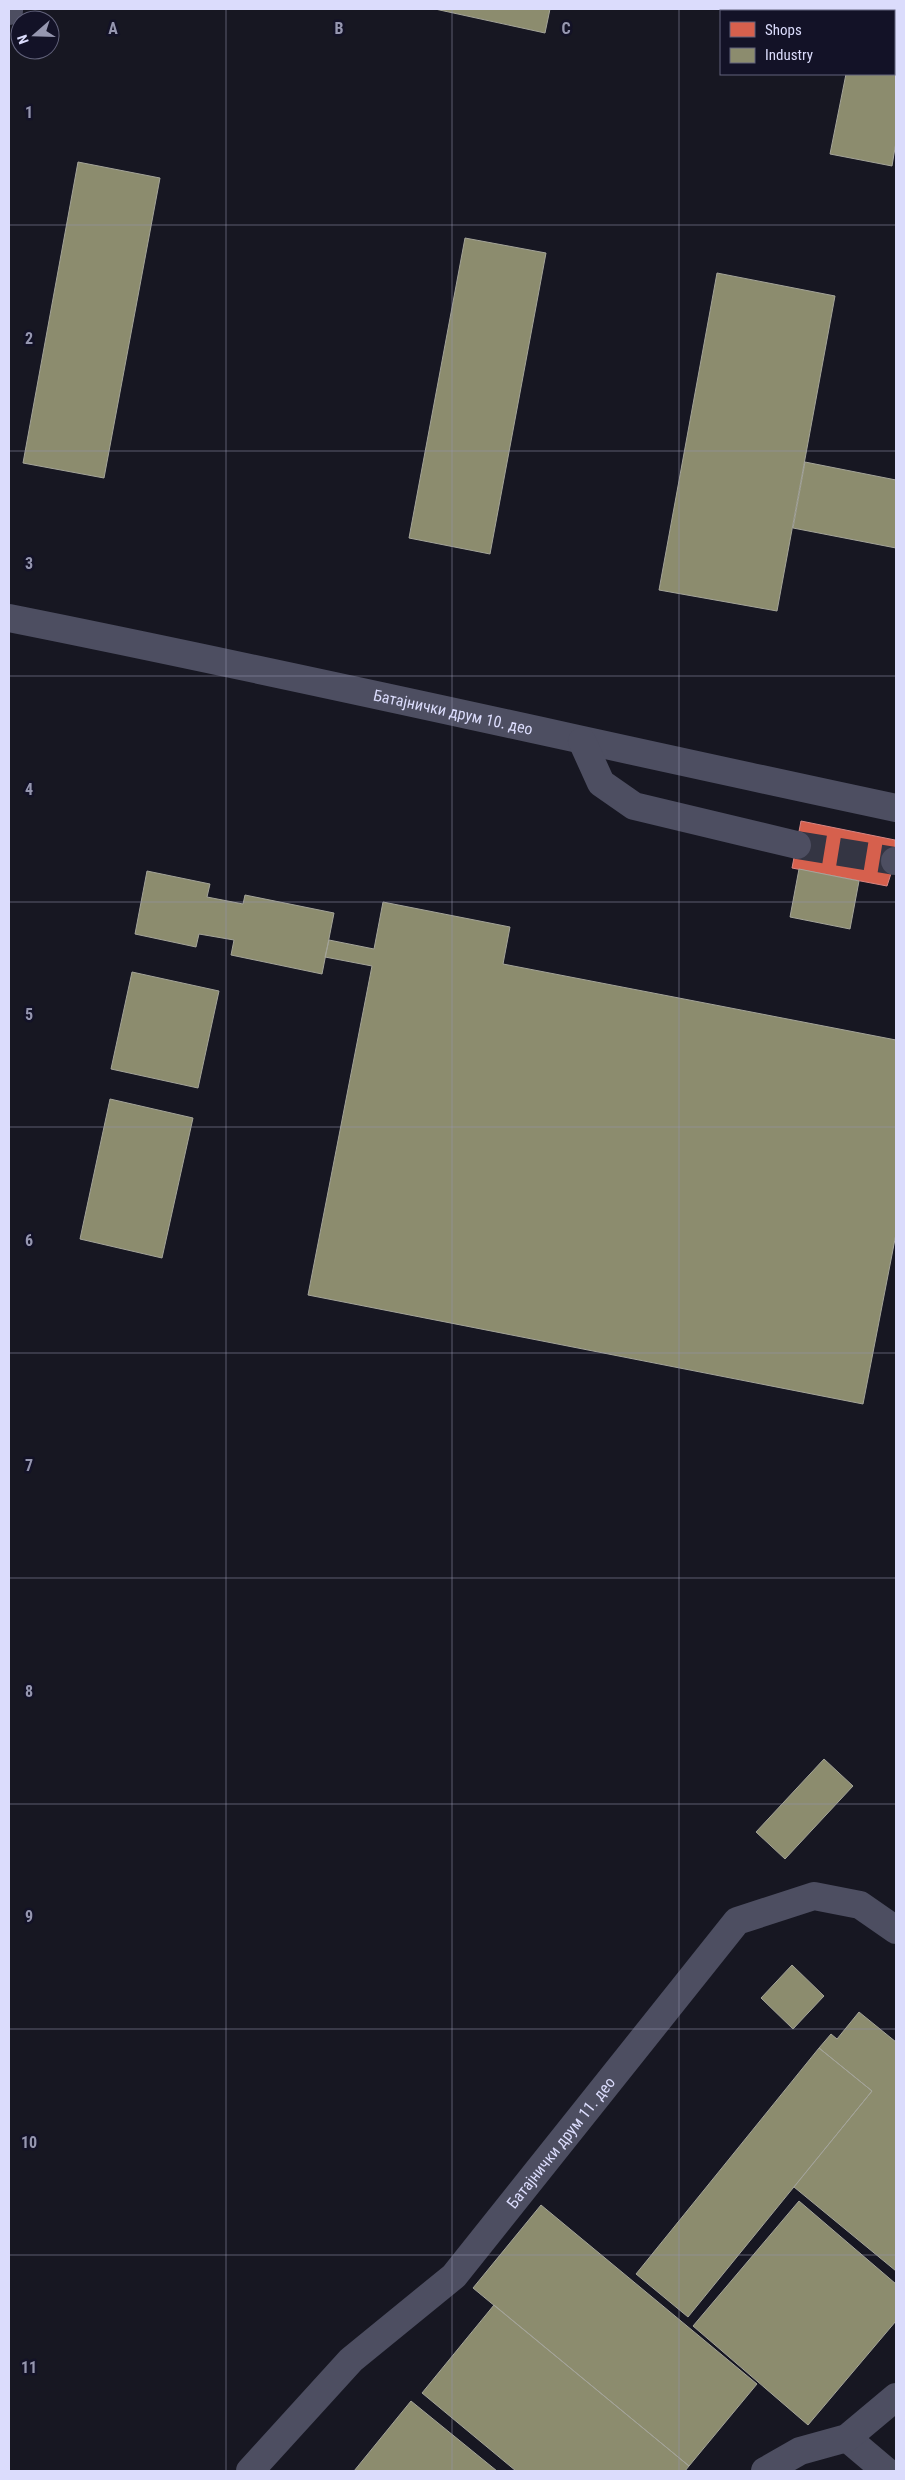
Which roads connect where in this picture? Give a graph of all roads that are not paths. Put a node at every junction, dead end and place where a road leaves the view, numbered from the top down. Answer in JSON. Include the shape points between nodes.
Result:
{"nodes":[{"id":1,"x":9,"y":618,"type":"edge"},
{"id":2,"x":582,"y":741,"type":"junction"},
{"id":3,"x":896,"y":808,"type":"edge"},
{"id":4,"x":797,"y":845,"type":"tunnel mouth"},
{"id":5,"x":896,"y":1930,"type":"edge"},
{"id":6,"x":896,"y":2397,"type":"edge"},
{"id":7,"x":847,"y":2438,"type":"junction"},
{"id":8,"x":250,"y":2471,"type":"edge"},
{"id":9,"x":765,"y":2471,"type":"edge"},
{"id":10,"x":886,"y":2471,"type":"edge"}],
"edges":[{"from":1,"to":2,"type":"street","name":"Батајнички друм 10. део"},
{"from":2,"to":3,"type":"street","name":"Батајнички друм 10. део"},
{"from":2,"to":4,"type":"street","via":[[602,783],[634,806]]},
{"from":5,"to":8,"type":"street","name":"Батајнички друм 11. део","via":[[860,1906],[814,1896],[737,1921],[454,2276],[351,2360]]},
{"from":6,"to":7,"type":"street"},
{"from":7,"to":9,"type":"street","via":[[800,2451]]},
{"from":7,"to":10,"type":"street"}]}
